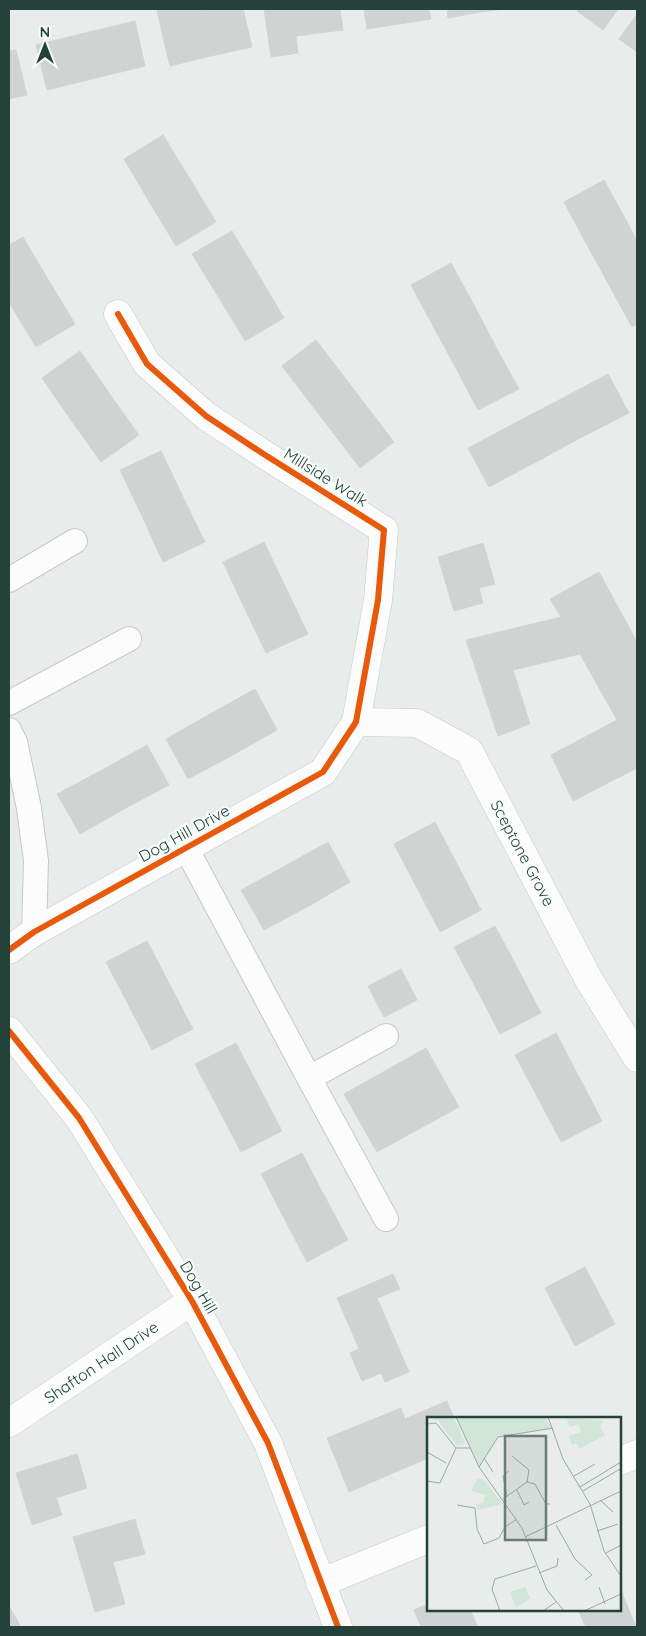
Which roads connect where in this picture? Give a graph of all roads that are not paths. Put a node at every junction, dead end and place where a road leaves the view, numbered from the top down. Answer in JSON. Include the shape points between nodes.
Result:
{"nodes":[{"id":1,"x":118,"y":314,"type":"dead end"},
{"id":2,"x":75,"y":540,"type":"dead end"},
{"id":3,"x":9,"y":580,"type":"edge"},
{"id":4,"x":128,"y":639,"type":"dead end"},
{"id":5,"x":9,"y":703,"type":"edge"},
{"id":6,"x":356,"y":722,"type":"junction"},
{"id":7,"x":9,"y":730,"type":"edge"},
{"id":8,"x":186,"y":848,"type":"junction"},
{"id":9,"x":34,"y":932,"type":"junction"},
{"id":10,"x":9,"y":950,"type":"edge"},
{"id":11,"x":9,"y":1031,"type":"edge"},
{"id":12,"x":386,"y":1036,"type":"dead end"},
{"id":13,"x":637,"y":1058,"type":"edge"},
{"id":14,"x":309,"y":1078,"type":"junction"},
{"id":15,"x":386,"y":1219,"type":"dead end"},
{"id":16,"x":192,"y":1301,"type":"junction"},
{"id":17,"x":9,"y":1423,"type":"edge"},
{"id":18,"x":637,"y":1454,"type":"edge"},
{"id":19,"x":621,"y":1461,"type":"edge"},
{"id":20,"x":427,"y":1539,"type":"edge"},
{"id":21,"x":320,"y":1583,"type":"junction"},
{"id":22,"x":338,"y":1627,"type":"edge"}],
"edges":[{"from":1,"to":6,"type":"street","name":"Millside Walk","via":[[147,364],[206,416],[384,530],[378,600]]},
{"from":2,"to":3,"type":"lane"},
{"from":4,"to":5,"type":"lane"},
{"from":6,"to":8,"type":"street","name":"Dog Hill Drive","via":[[323,772]]},
{"from":6,"to":13,"type":"street","name":"Sceptone Grove","via":[[417,723],[469,751],[589,980]]},
{"from":7,"to":9,"type":"lane","via":[[15,742],[23,780],[36,861]]},
{"from":8,"to":9,"type":"street","name":"Dog Hill Drive"},
{"from":8,"to":14,"type":"lane"},
{"from":9,"to":10,"type":"street","name":"Dog Hill Drive"},
{"from":11,"to":16,"type":"street","name":"Dog Hill","via":[[79,1118]]},
{"from":12,"to":14,"type":"lane"},
{"from":14,"to":15,"type":"lane"},
{"from":16,"to":17,"type":"street","name":"Shafton Hall Drive"},
{"from":16,"to":21,"type":"street","name":"Dog Hill","via":[[268,1443]]},
{"from":18,"to":19,"type":"street"},
{"from":20,"to":21,"type":"street"},
{"from":21,"to":22,"type":"street","name":"Dog Hill"}]}
